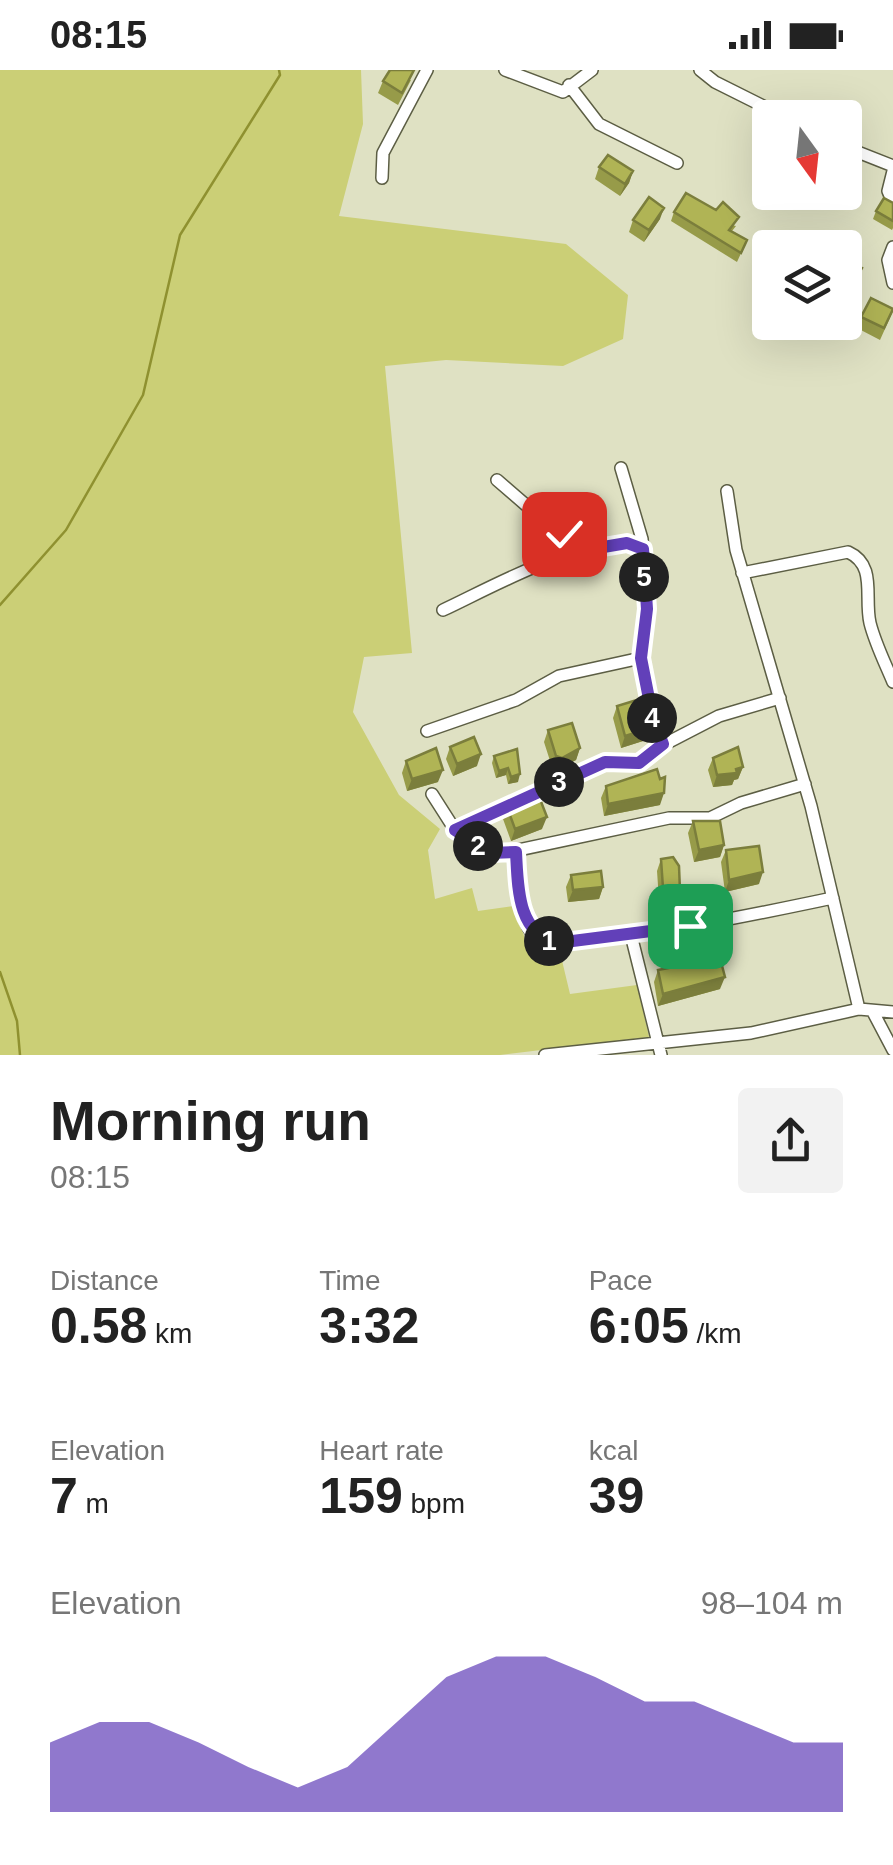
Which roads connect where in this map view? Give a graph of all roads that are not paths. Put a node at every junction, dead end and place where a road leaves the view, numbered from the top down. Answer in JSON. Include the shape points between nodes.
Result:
{"nodes":[{"id":1,"x":428,"y":70,"type":"edge"},
{"id":2,"x":504,"y":70,"type":"edge"},
{"id":3,"x":592,"y":70,"type":"edge"},
{"id":4,"x":700,"y":70,"type":"edge"},
{"id":5,"x":569,"y":85,"type":"junction"},
{"id":6,"x":752,"y":100,"type":"edge"},
{"id":7,"x":862,"y":155,"type":"edge"},
{"id":8,"x":678,"y":163,"type":"dead end"},
{"id":9,"x":893,"y":169,"type":"edge"},
{"id":10,"x":382,"y":178,"type":"dead end"},
{"id":11,"x":893,"y":203,"type":"edge"},
{"id":12,"x":893,"y":247,"type":"edge"},
{"id":13,"x":893,"y":284,"type":"edge"},
{"id":14,"x":622,"y":468,"type":"dead end"},
{"id":15,"x":497,"y":480,"type":"dead end"},
{"id":16,"x":727,"y":491,"type":"dead end"},
{"id":17,"x":643,"y":549,"type":"junction"},
{"id":18,"x":580,"y":551,"type":"junction"},
{"id":19,"x":742,"y":573,"type":"junction"},
{"id":20,"x":443,"y":610,"type":"dead end"},
{"id":21,"x":641,"y":658,"type":"junction"},
{"id":22,"x":893,"y":682,"type":"edge"},
{"id":23,"x":780,"y":698,"type":"junction"},
{"id":24,"x":428,"y":732,"type":"dead end"},
{"id":25,"x":663,"y":744,"type":"junction"},
{"id":26,"x":805,"y":784,"type":"junction"},
{"id":27,"x":432,"y":794,"type":"dead end"},
{"id":28,"x":455,"y":830,"type":"junction"},
{"id":29,"x":516,"y":852,"type":"junction"},
{"id":30,"x":833,"y":898,"type":"junction"},
{"id":31,"x":631,"y":935,"type":"junction"},
{"id":32,"x":859,"y":1009,"type":"junction"},
{"id":33,"x":873,"y":1012,"type":"junction"},
{"id":34,"x":893,"y":1012,"type":"edge"},
{"id":35,"x":657,"y":1041,"type":"junction"},
{"id":36,"x":893,"y":1050,"type":"edge"},
{"id":37,"x":545,"y":1055,"type":"edge"},
{"id":38,"x":662,"y":1055,"type":"edge"}],
"edges":[{"from":1,"to":10,"type":"street","via":[[383,154]]},
{"from":2,"to":5,"type":"street","via":[[552,90]]},
{"from":3,"to":5,"type":"street"},
{"from":4,"to":6,"type":"street"},
{"from":5,"to":8,"type":"street","via":[[599,124]]},
{"from":7,"to":9,"type":"street"},
{"from":9,"to":11,"type":"street"},
{"from":12,"to":13,"type":"street"},
{"from":14,"to":17,"type":"street"},
{"from":15,"to":18,"type":"street"},
{"from":16,"to":19,"type":"street"},
{"from":17,"to":18,"type":"street","via":[[627,543]]},
{"from":17,"to":21,"type":"street","via":[[647,609]]},
{"from":18,"to":20,"type":"street"},
{"from":19,"to":22,"type":"street","via":[[848,552],[856,556],[867,575],[869,619]]},
{"from":19,"to":23,"type":"street"},
{"from":21,"to":24,"type":"street","via":[[559,676],[516,700]]},
{"from":21,"to":25,"type":"street"},
{"from":23,"to":25,"type":"street","via":[[735,709]]},
{"from":23,"to":26,"type":"street"},
{"from":25,"to":28,"type":"street","via":[[639,763],[605,762]]},
{"from":26,"to":29,"type":"street","via":[[710,818],[668,818]]},
{"from":26,"to":30,"type":"street"},
{"from":27,"to":28,"type":"street"},
{"from":28,"to":29,"type":"street","via":[[490,853]]},
{"from":29,"to":31,"type":"street","via":[[524,913],[534,934],[557,943]]},
{"from":30,"to":31,"type":"street"},
{"from":30,"to":32,"type":"street"},
{"from":31,"to":35,"type":"street"},
{"from":32,"to":33,"type":"street"},
{"from":32,"to":35,"type":"street","via":[[750,1033]]},
{"from":33,"to":34,"type":"street"},
{"from":33,"to":36,"type":"street"},
{"from":35,"to":37,"type":"street"},
{"from":35,"to":38,"type":"street"}]}
